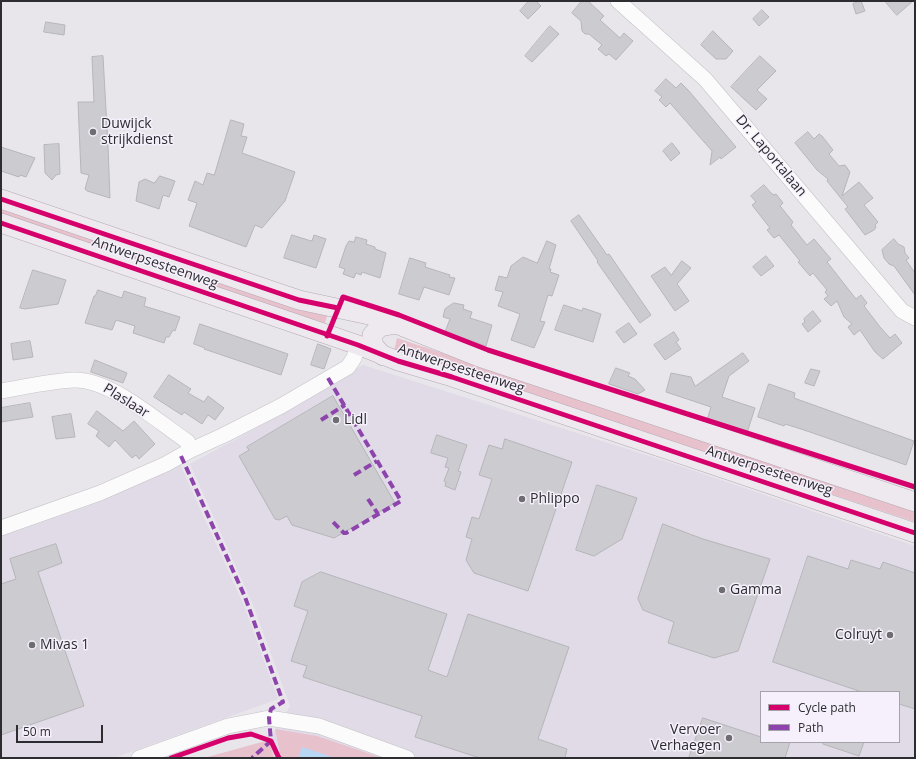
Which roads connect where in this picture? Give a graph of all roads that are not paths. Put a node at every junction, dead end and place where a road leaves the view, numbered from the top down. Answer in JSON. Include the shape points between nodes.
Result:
{"nodes":[{"id":1,"x":618,"y":1,"type":"edge"},
{"id":2,"x":1,"y":199,"type":"edge"},
{"id":3,"x":1,"y":223,"type":"edge"},
{"id":4,"x":131,"y":243,"type":"junction"},
{"id":5,"x":121,"y":264,"type":"junction"},
{"id":6,"x":915,"y":318,"type":"edge"},
{"id":7,"x":396,"y":324,"type":"junction"},
{"id":8,"x":358,"y":346,"type":"junction"},
{"id":9,"x":383,"y":356,"type":"junction"},
{"id":10,"x":1,"y":391,"type":"edge"},
{"id":11,"x":188,"y":451,"type":"junction"},
{"id":12,"x":915,"y":502,"type":"edge"},
{"id":13,"x":1,"y":528,"type":"edge"},
{"id":14,"x":915,"y":533,"type":"edge"},
{"id":15,"x":139,"y":758,"type":"edge"},
{"id":16,"x":407,"y":758,"type":"edge"}],
"edges":[{"from":1,"to":6,"type":"street","name":"Dr. Laportalaan","via":[[705,79],[902,311]]},
{"from":2,"to":4,"type":"main road","name":"Antwerpsesteenweg"},
{"from":3,"to":5,"type":"main road","name":"Antwerpsesteenweg"},
{"from":4,"to":5,"type":"main road","via":[[119,246],[116,255]]},
{"from":4,"to":7,"type":"main road","name":"Antwerpsesteenweg","via":[[299,300],[369,315]]},
{"from":5,"to":8,"type":"main road","name":"Antwerpsesteenweg"},
{"from":7,"to":9,"type":"main road","via":[[380,328],[372,335],[374,346]]},
{"from":7,"to":12,"type":"main road","name":"Antwerpsesteenweg","via":[[479,357]]},
{"from":8,"to":9,"type":"main road","name":"Antwerpsesteenweg"},
{"from":8,"to":11,"type":"street","via":[[348,367],[281,406]]},
{"from":9,"to":14,"type":"main road","name":"Antwerpsesteenweg"},
{"from":10,"to":11,"type":"street","name":"Plaslaar","via":[[74,380],[99,385],[118,393],[188,442]]},
{"from":11,"to":13,"type":"street","via":[[166,464],[100,492]]},
{"from":15,"to":16,"type":"street","via":[[228,726],[269,718],[319,726]]}]}
